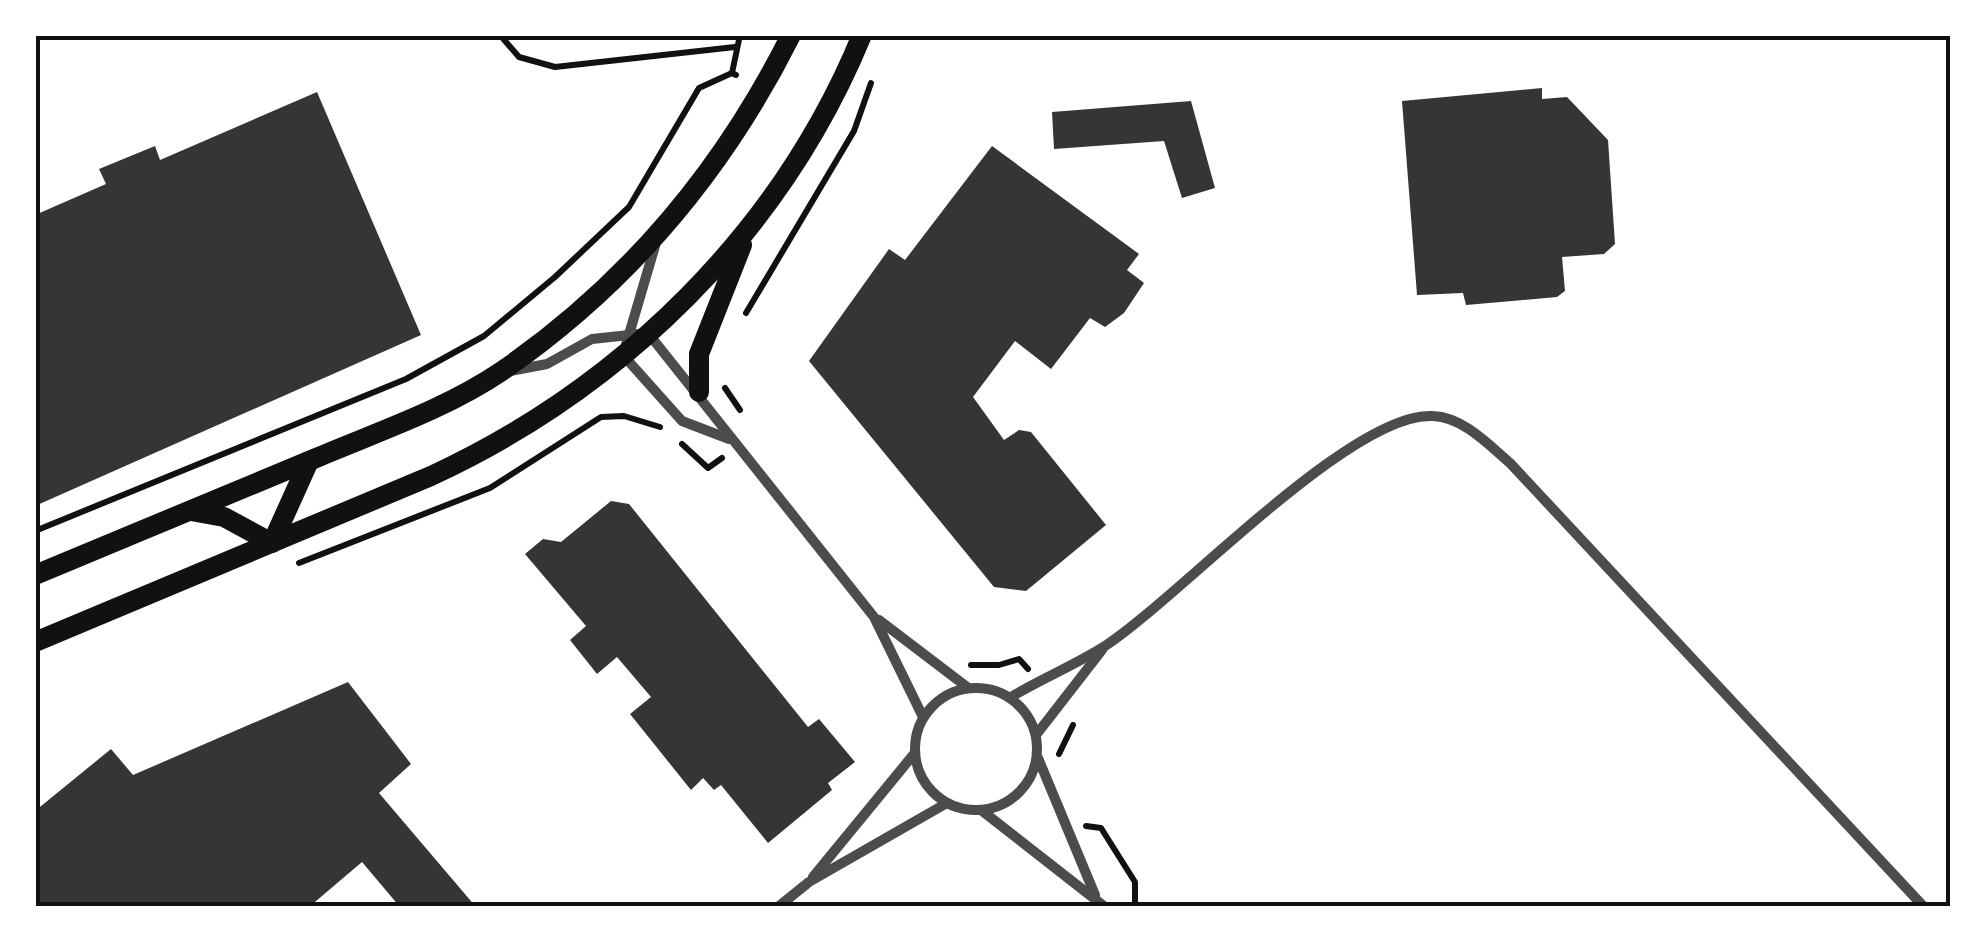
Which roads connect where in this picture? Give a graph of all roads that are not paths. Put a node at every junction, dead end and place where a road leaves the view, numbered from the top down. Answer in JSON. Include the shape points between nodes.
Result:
{"nodes":[{"id":1,"x":791,"y":35,"type":"edge"},
{"id":2,"x":862,"y":35,"type":"edge"},
{"id":3,"x":659,"y":234,"type":"junction"},
{"id":4,"x":744,"y":238,"type":"junction"},
{"id":5,"x":633,"y":341,"type":"junction"},
{"id":6,"x":500,"y":372,"type":"junction"},
{"id":7,"x":699,"y":392,"type":"junction"},
{"id":8,"x":733,"y":443,"type":"junction"},
{"id":9,"x":309,"y":460,"type":"junction"},
{"id":10,"x":189,"y":510,"type":"junction"},
{"id":11,"x":272,"y":543,"type":"junction"},
{"id":12,"x":35,"y":575,"type":"edge"},
{"id":13,"x":874,"y":617,"type":"junction"},
{"id":14,"x":35,"y":642,"type":"edge"},
{"id":15,"x":1106,"y":646,"type":"junction"},
{"id":16,"x":967,"y":688,"type":"junction"},
{"id":17,"x":1010,"y":697,"type":"junction"},
{"id":18,"x":923,"y":718,"type":"junction"},
{"id":19,"x":1036,"y":735,"type":"junction"},
{"id":20,"x":914,"y":754,"type":"junction"},
{"id":21,"x":1038,"y":757,"type":"junction"},
{"id":22,"x":947,"y":803,"type":"junction"},
{"id":23,"x":982,"y":810,"type":"junction"},
{"id":24,"x":809,"y":882,"type":"junction"},
{"id":25,"x":1096,"y":896,"type":"junction"},
{"id":26,"x":778,"y":907,"type":"edge"},
{"id":27,"x":1106,"y":907,"type":"edge"},
{"id":28,"x":1924,"y":907,"type":"edge"}],
"edges":[{"from":1,"to":3,"type":"main road","via":[[741,128]]},
{"from":2,"to":4,"type":"main road","via":[[797,163]]},
{"from":3,"to":5,"type":"street"},
{"from":3,"to":6,"type":"main road","via":[[596,296]]},
{"from":4,"to":5,"type":"main road"},
{"from":4,"to":7,"type":"main road","via":[[699,354]]},
{"from":5,"to":6,"type":"street","via":[[592,339],[547,364]]},
{"from":5,"to":7,"type":"street"},
{"from":5,"to":8,"type":"street","via":[[682,421]]},
{"from":5,"to":11,"type":"main road","via":[[493,448]]},
{"from":6,"to":9,"type":"main road"},
{"from":7,"to":8,"type":"street"},
{"from":8,"to":13,"type":"street"},
{"from":9,"to":10,"type":"main road"},
{"from":9,"to":11,"type":"main road"},
{"from":10,"to":11,"type":"main road","via":[[224,517]]},
{"from":10,"to":12,"type":"main road"},
{"from":11,"to":14,"type":"main road"},
{"from":13,"to":16,"type":"street"},
{"from":13,"to":18,"type":"street"},
{"from":15,"to":17,"type":"street"},
{"from":15,"to":19,"type":"street"},
{"from":15,"to":28,"type":"street","via":[[1346,450],[1397,420],[1436,416],[1473,431],[1510,463]]},
{"from":16,"to":17,"type":"street"},
{"from":16,"to":18,"type":"street","via":[[950,693]]},
{"from":17,"to":19,"type":"street"},
{"from":18,"to":20,"type":"street"},
{"from":19,"to":21,"type":"street"},
{"from":20,"to":22,"type":"street","via":[[930,791]]},
{"from":20,"to":24,"type":"street"},
{"from":21,"to":23,"type":"street","via":[[1019,793]]},
{"from":21,"to":25,"type":"street"},
{"from":22,"to":23,"type":"street"},
{"from":22,"to":24,"type":"street"},
{"from":23,"to":25,"type":"street"},
{"from":24,"to":26,"type":"street"},
{"from":25,"to":27,"type":"street"}]}
